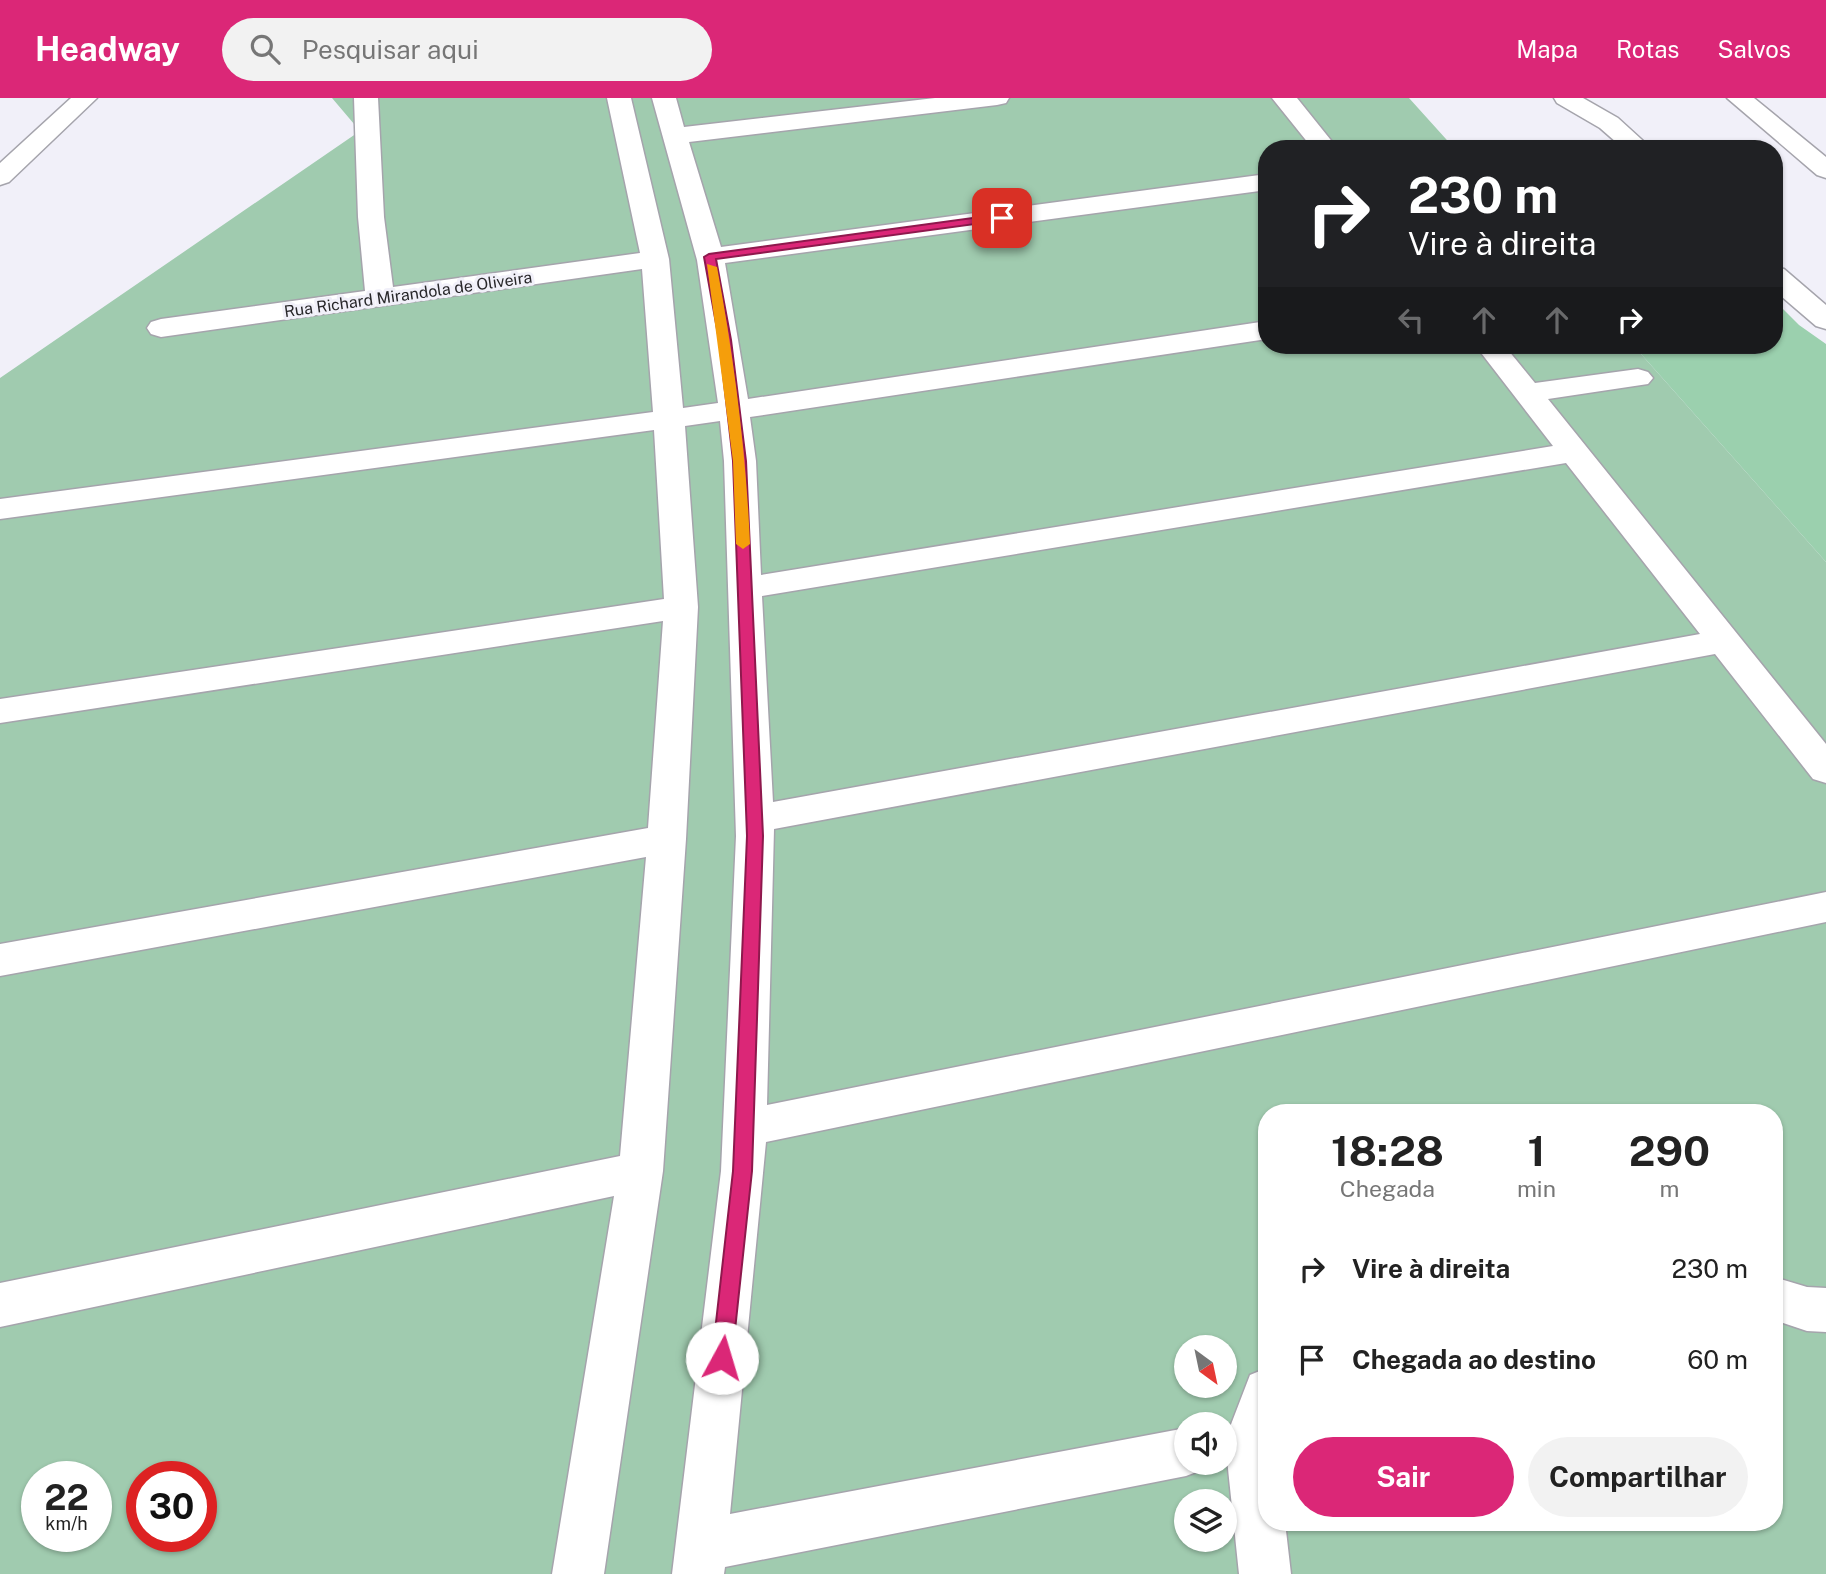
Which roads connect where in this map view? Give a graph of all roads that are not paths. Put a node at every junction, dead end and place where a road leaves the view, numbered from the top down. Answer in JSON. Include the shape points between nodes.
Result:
{"nodes":[{"id":1,"x":85,"y":98,"type":"edge"},
{"id":2,"x":366,"y":98,"type":"edge"},
{"id":3,"x":619,"y":98,"type":"edge"},
{"id":4,"x":664,"y":98,"type":"edge"},
{"id":5,"x":997,"y":98,"type":"edge"},
{"id":6,"x":1284,"y":98,"type":"edge"},
{"id":7,"x":1566,"y":98,"type":"edge"},
{"id":8,"x":1739,"y":98,"type":"edge"},
{"id":9,"x":675,"y":136,"type":"junction"},
{"id":10,"x":1319,"y":140,"type":"edge"},
{"id":11,"x":1629,"y":140,"type":"edge"},
{"id":12,"x":1826,"y":170,"type":"edge"},
{"id":13,"x":0,"y":177,"type":"edge"},
{"id":14,"x":1258,"y":183,"type":"edge"},
{"id":15,"x":709,"y":257,"type":"junction"},
{"id":16,"x":655,"y":259,"type":"junction"},
{"id":17,"x":1783,"y":283,"type":"edge"},
{"id":18,"x":380,"y":299,"type":"junction"},
{"id":19,"x":1826,"y":320,"type":"edge"},
{"id":20,"x":161,"y":328,"type":"dead end"},
{"id":21,"x":1258,"y":331,"type":"edge"},
{"id":22,"x":1497,"y":354,"type":"edge"},
{"id":23,"x":1638,"y":378,"type":"dead end"},
{"id":24,"x":1530,"y":393,"type":"junction"},
{"id":25,"x":734,"y":410,"type":"junction"},
{"id":26,"x":669,"y":418,"type":"junction"},
{"id":27,"x":1575,"y":452,"type":"junction"},
{"id":28,"x":0,"y":509,"type":"edge"},
{"id":29,"x":745,"y":588,"type":"junction"},
{"id":30,"x":681,"y":607,"type":"junction"},
{"id":31,"x":1724,"y":641,"type":"junction"},
{"id":32,"x":0,"y":711,"type":"edge"},
{"id":33,"x":1826,"y":770,"type":"edge"},
{"id":34,"x":754,"y":819,"type":"junction"},
{"id":35,"x":667,"y":839,"type":"junction"},
{"id":36,"x":1826,"y":907,"type":"edge"},
{"id":37,"x":0,"y":960,"type":"edge"},
{"id":38,"x":744,"y":1128,"type":"junction"},
{"id":39,"x":641,"y":1171,"type":"junction"},
{"id":40,"x":1783,"y":1301,"type":"edge"},
{"id":41,"x":0,"y":1305,"type":"edge"},
{"id":42,"x":1826,"y":1310,"type":"edge"},
{"id":43,"x":1258,"y":1406,"type":"edge"},
{"id":44,"x":1237,"y":1442,"type":"edge"},
{"id":45,"x":1174,"y":1455,"type":"edge"},
{"id":46,"x":699,"y":1560,"type":"edge"},
{"id":47,"x":578,"y":1574,"type":"edge"},
{"id":48,"x":1265,"y":1574,"type":"edge"}],
"edges":[{"from":1,"to":13,"type":"street"},
{"from":2,"to":18,"type":"street"},
{"from":3,"to":16,"type":"street"},
{"from":4,"to":9,"type":"street"},
{"from":5,"to":9,"type":"street"},
{"from":6,"to":10,"type":"street"},
{"from":7,"to":11,"type":"street"},
{"from":8,"to":12,"type":"street"},
{"from":9,"to":15,"type":"street"},
{"from":14,"to":15,"type":"street"},
{"from":15,"to":25,"type":"street"},
{"from":16,"to":18,"type":"street","name":"Rua Richard Mirandola de Oliveira"},
{"from":16,"to":26,"type":"street"},
{"from":17,"to":19,"type":"street"},
{"from":18,"to":20,"type":"street","name":"Rua Richard Mirandola de Oliveira"},
{"from":21,"to":25,"type":"street"},
{"from":22,"to":24,"type":"street"},
{"from":23,"to":24,"type":"street"},
{"from":24,"to":27,"type":"street"},
{"from":25,"to":26,"type":"street"},
{"from":25,"to":29,"type":"street"},
{"from":26,"to":28,"type":"street"},
{"from":26,"to":30,"type":"street"},
{"from":27,"to":29,"type":"street"},
{"from":27,"to":31,"type":"street"},
{"from":29,"to":34,"type":"street"},
{"from":30,"to":32,"type":"street"},
{"from":30,"to":35,"type":"street"},
{"from":31,"to":33,"type":"street"},
{"from":31,"to":34,"type":"street"},
{"from":34,"to":38,"type":"street"},
{"from":35,"to":37,"type":"street"},
{"from":35,"to":39,"type":"street"},
{"from":36,"to":38,"type":"street"},
{"from":38,"to":46,"type":"street"},
{"from":39,"to":41,"type":"street"},
{"from":39,"to":47,"type":"street"},
{"from":40,"to":42,"type":"street"},
{"from":43,"to":44,"type":"street"},
{"from":44,"to":48,"type":"street"},
{"from":45,"to":46,"type":"street"}]}
